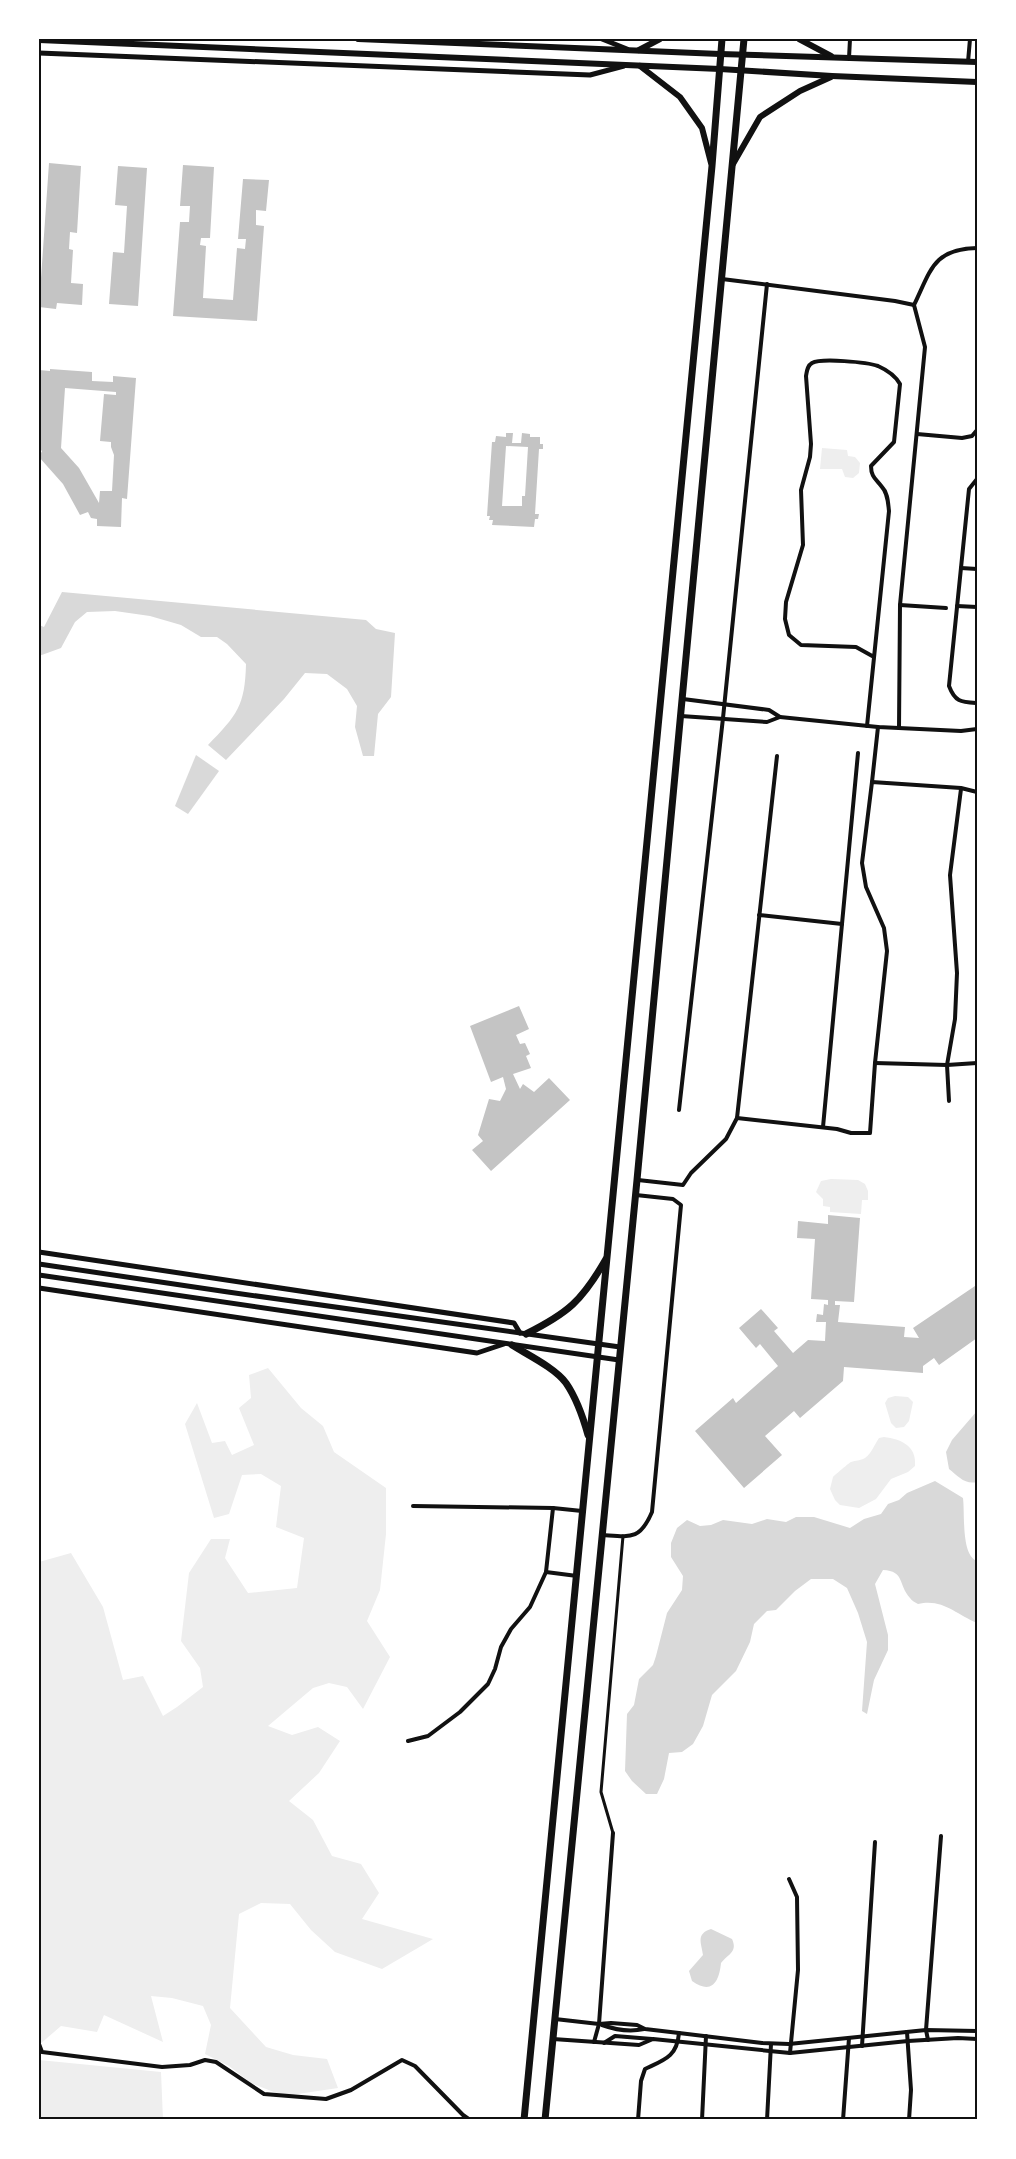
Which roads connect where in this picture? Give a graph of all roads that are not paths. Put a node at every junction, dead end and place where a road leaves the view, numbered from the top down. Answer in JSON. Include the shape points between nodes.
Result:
{"nodes":[{"id":1,"x":358,"y":39,"type":"edge"},
{"id":2,"x":602,"y":39,"type":"edge"},
{"id":3,"x":660,"y":39,"type":"edge"},
{"id":4,"x":722,"y":39,"type":"edge"},
{"id":5,"x":744,"y":39,"type":"edge"},
{"id":6,"x":800,"y":39,"type":"edge"},
{"id":7,"x":850,"y":39,"type":"edge"},
{"id":8,"x":970,"y":39,"type":"edge"},
{"id":9,"x":39,"y":40,"type":"edge"},
{"id":10,"x":151,"y":42,"type":"edge"},
{"id":11,"x":635,"y":51,"type":"junction"},
{"id":12,"x":39,"y":53,"type":"edge"},
{"id":13,"x":720,"y":54,"type":"junction"},
{"id":14,"x":743,"y":55,"type":"junction"},
{"id":15,"x":834,"y":58,"type":"junction"},
{"id":16,"x":849,"y":58,"type":"junction"},
{"id":17,"x":968,"y":62,"type":"junction"},
{"id":18,"x":977,"y":62,"type":"edge"},
{"id":19,"x":627,"y":65,"type":"junction"},
{"id":20,"x":640,"y":65,"type":"junction"},
{"id":21,"x":720,"y":69,"type":"junction"},
{"id":22,"x":741,"y":70,"type":"junction"},
{"id":23,"x":832,"y":76,"type":"junction"},
{"id":24,"x":977,"y":82,"type":"edge"},
{"id":25,"x":732,"y":165,"type":"junction"},
{"id":26,"x":712,"y":166,"type":"junction"},
{"id":27,"x":977,"y":248,"type":"edge"},
{"id":28,"x":722,"y":279,"type":"junction"},
{"id":29,"x":767,"y":284,"type":"junction"},
{"id":30,"x":914,"y":305,"type":"junction"},
{"id":31,"x":977,"y":430,"type":"edge"},
{"id":32,"x":916,"y":434,"type":"junction"},
{"id":33,"x":977,"y":478,"type":"edge"},
{"id":34,"x":961,"y":568,"type":"junction"},
{"id":35,"x":977,"y":569,"type":"edge"},
{"id":36,"x":900,"y":605,"type":"junction"},
{"id":37,"x":957,"y":606,"type":"junction"},
{"id":38,"x":946,"y":608,"type":"dead end"},
{"id":39,"x":977,"y":608,"type":"edge"},
{"id":40,"x":874,"y":657,"type":"junction"},
{"id":41,"x":682,"y":699,"type":"junction"},
{"id":42,"x":977,"y":703,"type":"edge"},
{"id":43,"x":725,"y":705,"type":"junction"},
{"id":44,"x":681,"y":716,"type":"junction"},
{"id":45,"x":780,"y":717,"type":"junction"},
{"id":46,"x":723,"y":718,"type":"junction"},
{"id":47,"x":867,"y":726,"type":"junction"},
{"id":48,"x":878,"y":727,"type":"junction"},
{"id":49,"x":899,"y":728,"type":"junction"},
{"id":50,"x":977,"y":729,"type":"edge"},
{"id":51,"x":858,"y":753,"type":"dead end"},
{"id":52,"x":777,"y":756,"type":"dead end"},
{"id":53,"x":872,"y":782,"type":"junction"},
{"id":54,"x":961,"y":788,"type":"junction"},
{"id":55,"x":977,"y":792,"type":"edge"},
{"id":56,"x":759,"y":915,"type":"junction"},
{"id":57,"x":842,"y":924,"type":"junction"},
{"id":58,"x":875,"y":1063,"type":"junction"},
{"id":59,"x":977,"y":1064,"type":"edge"},
{"id":60,"x":947,"y":1065,"type":"junction"},
{"id":61,"x":949,"y":1101,"type":"dead end"},
{"id":62,"x":679,"y":1110,"type":"dead end"},
{"id":63,"x":737,"y":1118,"type":"junction"},
{"id":64,"x":823,"y":1127,"type":"junction"},
{"id":65,"x":637,"y":1180,"type":"junction"},
{"id":66,"x":636,"y":1195,"type":"junction"},
{"id":67,"x":39,"y":1252,"type":"edge"},
{"id":68,"x":607,"y":1257,"type":"junction"},
{"id":69,"x":39,"y":1264,"type":"edge"},
{"id":70,"x":39,"y":1275,"type":"edge"},
{"id":71,"x":39,"y":1288,"type":"edge"},
{"id":72,"x":523,"y":1334,"type":"junction"},
{"id":73,"x":599,"y":1344,"type":"junction"},
{"id":74,"x":508,"y":1345,"type":"junction"},
{"id":75,"x":620,"y":1347,"type":"junction"},
{"id":76,"x":597,"y":1358,"type":"junction"},
{"id":77,"x":619,"y":1360,"type":"junction"},
{"id":78,"x":590,"y":1440,"type":"junction"},
{"id":79,"x":413,"y":1506,"type":"dead end"},
{"id":80,"x":554,"y":1508,"type":"junction"},
{"id":81,"x":583,"y":1511,"type":"junction"},
{"id":82,"x":603,"y":1535,"type":"junction"},
{"id":83,"x":623,"y":1536,"type":"junction"},
{"id":84,"x":546,"y":1572,"type":"junction"},
{"id":85,"x":577,"y":1575,"type":"junction"},
{"id":86,"x":408,"y":1741,"type":"dead end"},
{"id":87,"x":613,"y":1833,"type":"joint"},
{"id":88,"x":941,"y":1836,"type":"dead end"},
{"id":89,"x":875,"y":1842,"type":"dead end"},
{"id":90,"x":789,"y":1879,"type":"dead end"},
{"id":91,"x":555,"y":2019,"type":"junction"},
{"id":92,"x":599,"y":2024,"type":"junction"},
{"id":93,"x":926,"y":2030,"type":"junction"},
{"id":94,"x":977,"y":2031,"type":"edge"},
{"id":95,"x":907,"y":2032,"type":"junction"},
{"id":96,"x":679,"y":2033,"type":"junction"},
{"id":97,"x":706,"y":2036,"type":"junction"},
{"id":98,"x":861,"y":2037,"type":"junction"},
{"id":99,"x":849,"y":2038,"type":"junction"},
{"id":100,"x":553,"y":2039,"type":"junction"},
{"id":101,"x":977,"y":2039,"type":"edge"},
{"id":102,"x":928,"y":2040,"type":"junction"},
{"id":103,"x":678,"y":2041,"type":"junction"},
{"id":104,"x":908,"y":2041,"type":"junction"},
{"id":105,"x":594,"y":2042,"type":"junction"},
{"id":106,"x":39,"y":2044,"type":"edge"},
{"id":107,"x":706,"y":2044,"type":"junction"},
{"id":108,"x":771,"y":2044,"type":"junction"},
{"id":109,"x":789,"y":2044,"type":"junction"},
{"id":110,"x":862,"y":2046,"type":"junction"},
{"id":111,"x":849,"y":2047,"type":"junction"},
{"id":112,"x":771,"y":2052,"type":"junction"},
{"id":113,"x":790,"y":2054,"type":"junction"},
{"id":114,"x":470,"y":2120,"type":"edge"},
{"id":115,"x":524,"y":2120,"type":"edge"},
{"id":116,"x":545,"y":2120,"type":"edge"},
{"id":117,"x":638,"y":2120,"type":"edge"},
{"id":118,"x":702,"y":2120,"type":"edge"},
{"id":119,"x":767,"y":2120,"type":"edge"},
{"id":120,"x":843,"y":2120,"type":"edge"},
{"id":121,"x":909,"y":2120,"type":"edge"}],
"edges":[{"from":1,"to":11,"type":"main road"},
{"from":2,"to":11,"type":"street"},
{"from":3,"to":11,"type":"main road"},
{"from":4,"to":13,"type":"highway"},
{"from":5,"to":14,"type":"highway"},
{"from":6,"to":15,"type":"main road"},
{"from":7,"to":16,"type":"street"},
{"from":8,"to":17,"type":"street"},
{"from":9,"to":10,"type":"main road"},
{"from":10,"to":19,"type":"main road"},
{"from":11,"to":13,"type":"main road"},
{"from":12,"to":19,"type":"street","via":[[590,75]]},
{"from":13,"to":14,"type":"main road"},
{"from":13,"to":21,"type":"highway"},
{"from":14,"to":15,"type":"main road"},
{"from":14,"to":22,"type":"highway"},
{"from":15,"to":16,"type":"main road"},
{"from":16,"to":17,"type":"main road"},
{"from":17,"to":18,"type":"main road"},
{"from":19,"to":20,"type":"main road"},
{"from":20,"to":21,"type":"main road"},
{"from":20,"to":26,"type":"main road","via":[[680,97],[702,128]]},
{"from":21,"to":22,"type":"main road"},
{"from":21,"to":26,"type":"highway"},
{"from":22,"to":23,"type":"main road"},
{"from":22,"to":25,"type":"highway"},
{"from":23,"to":24,"type":"main road"},
{"from":23,"to":25,"type":"main road","via":[[760,117]]},
{"from":25,"to":28,"type":"highway"},
{"from":26,"to":68,"type":"highway"},
{"from":27,"to":30,"type":"street","via":[[958,248],[944,254]]},
{"from":28,"to":29,"type":"street"},
{"from":28,"to":41,"type":"highway"},
{"from":29,"to":30,"type":"street"},
{"from":29,"to":43,"type":"street"},
{"from":30,"to":32,"type":"street","via":[[925,347]]},
{"from":31,"to":32,"type":"street","via":[[962,438]]},
{"from":32,"to":36,"type":"street"},
{"from":33,"to":34,"type":"street","via":[[969,489]]},
{"from":34,"to":35,"type":"street"},
{"from":34,"to":37,"type":"street"},
{"from":36,"to":38,"type":"street"},
{"from":36,"to":49,"type":"street"},
{"from":37,"to":39,"type":"street"},
{"from":37,"to":42,"type":"street","via":[[949,686],[953,696],[962,702]]},
{"from":40,"to":40,"type":"street","via":[[889,511],[887,497],[871,473],[871,466],[894,442],[900,384],[896,377],[876,366],[822,360],[808,367],[806,376],[811,444],[801,490],[803,545],[786,602],[785,619],[789,635],[801,645],[856,647]]},
{"from":40,"to":47,"type":"street"},
{"from":41,"to":43,"type":"street"},
{"from":41,"to":44,"type":"highway"},
{"from":43,"to":45,"type":"street","via":[[769,710]]},
{"from":43,"to":46,"type":"street"},
{"from":44,"to":46,"type":"street"},
{"from":44,"to":65,"type":"highway"},
{"from":45,"to":46,"type":"street","via":[[767,722]]},
{"from":45,"to":47,"type":"street"},
{"from":46,"to":62,"type":"street"},
{"from":47,"to":48,"type":"street"},
{"from":48,"to":49,"type":"street"},
{"from":48,"to":53,"type":"street"},
{"from":49,"to":50,"type":"street"},
{"from":51,"to":57,"type":"street"},
{"from":52,"to":56,"type":"street"},
{"from":53,"to":54,"type":"street"},
{"from":53,"to":58,"type":"street","via":[[862,863],[888,951]]},
{"from":54,"to":55,"type":"street"},
{"from":54,"to":60,"type":"street","via":[[950,874],[956,1019]]},
{"from":56,"to":57,"type":"street"},
{"from":56,"to":63,"type":"street"},
{"from":57,"to":64,"type":"street"},
{"from":58,"to":60,"type":"street"},
{"from":58,"to":64,"type":"street","via":[[870,1133]]},
{"from":59,"to":60,"type":"street"},
{"from":60,"to":61,"type":"street"},
{"from":63,"to":64,"type":"street"},
{"from":63,"to":65,"type":"street","via":[[726,1139],[683,1185]]},
{"from":65,"to":66,"type":"highway"},
{"from":66,"to":75,"type":"highway"},
{"from":66,"to":83,"type":"street","via":[[673,1199],[681,1205],[652,1512],[645,1528]]},
{"from":67,"to":72,"type":"street","via":[[514,1323]]},
{"from":68,"to":72,"type":"highway","via":[[590,1287],[571,1308]]},
{"from":68,"to":73,"type":"highway"},
{"from":69,"to":72,"type":"street"},
{"from":70,"to":74,"type":"street"},
{"from":71,"to":74,"type":"street","via":[[477,1353]]},
{"from":72,"to":73,"type":"street"},
{"from":73,"to":75,"type":"street"},
{"from":73,"to":76,"type":"highway"},
{"from":74,"to":76,"type":"street"},
{"from":74,"to":78,"type":"highway","via":[[540,1361],[565,1382],[580,1408]]},
{"from":75,"to":77,"type":"highway"},
{"from":76,"to":77,"type":"street"},
{"from":76,"to":78,"type":"highway"},
{"from":77,"to":82,"type":"highway"},
{"from":78,"to":81,"type":"highway"},
{"from":79,"to":80,"type":"street"},
{"from":80,"to":81,"type":"street"},
{"from":80,"to":84,"type":"street"},
{"from":81,"to":85,"type":"highway"},
{"from":82,"to":83,"type":"street"},
{"from":82,"to":91,"type":"highway"},
{"from":83,"to":87,"type":"street","via":[[601,1792]]},
{"from":84,"to":85,"type":"street"},
{"from":84,"to":86,"type":"street","via":[[530,1607],[501,1647],[488,1684],[428,1736]]},
{"from":85,"to":115,"type":"highway"},
{"from":87,"to":92,"type":"street"},
{"from":88,"to":93,"type":"street"},
{"from":89,"to":98,"type":"street"},
{"from":90,"to":109,"type":"street","via":[[797,1896],[798,1970]]},
{"from":91,"to":92,"type":"street"},
{"from":91,"to":100,"type":"highway"},
{"from":92,"to":96,"type":"street"},
{"from":92,"to":105,"type":"street"},
{"from":93,"to":94,"type":"street"},
{"from":93,"to":95,"type":"street"},
{"from":93,"to":102,"type":"street"},
{"from":95,"to":98,"type":"street"},
{"from":95,"to":104,"type":"street"},
{"from":96,"to":97,"type":"street"},
{"from":96,"to":103,"type":"street"},
{"from":97,"to":107,"type":"street"},
{"from":97,"to":108,"type":"street"},
{"from":98,"to":99,"type":"street"},
{"from":98,"to":110,"type":"street"},
{"from":99,"to":109,"type":"street"},
{"from":99,"to":111,"type":"street"},
{"from":100,"to":105,"type":"street"},
{"from":100,"to":116,"type":"highway"},
{"from":101,"to":102,"type":"street"},
{"from":102,"to":104,"type":"street"},
{"from":103,"to":105,"type":"street","via":[[615,2036],[604,2043]]},
{"from":103,"to":107,"type":"street"},
{"from":103,"to":117,"type":"street","via":[[667,2059],[645,2069]]},
{"from":104,"to":110,"type":"street"},
{"from":104,"to":121,"type":"street"},
{"from":106,"to":114,"type":"street","via":[[42,2052],[162,2067],[205,2060],[216,2062],[264,2094],[326,2099],[351,2090],[402,2060],[415,2066]]},
{"from":107,"to":112,"type":"street"},
{"from":107,"to":118,"type":"street"},
{"from":108,"to":109,"type":"street"},
{"from":108,"to":112,"type":"street"},
{"from":109,"to":113,"type":"street"},
{"from":110,"to":111,"type":"street"},
{"from":111,"to":113,"type":"street"},
{"from":111,"to":120,"type":"street"},
{"from":112,"to":113,"type":"street"},
{"from":112,"to":119,"type":"street"}]}
